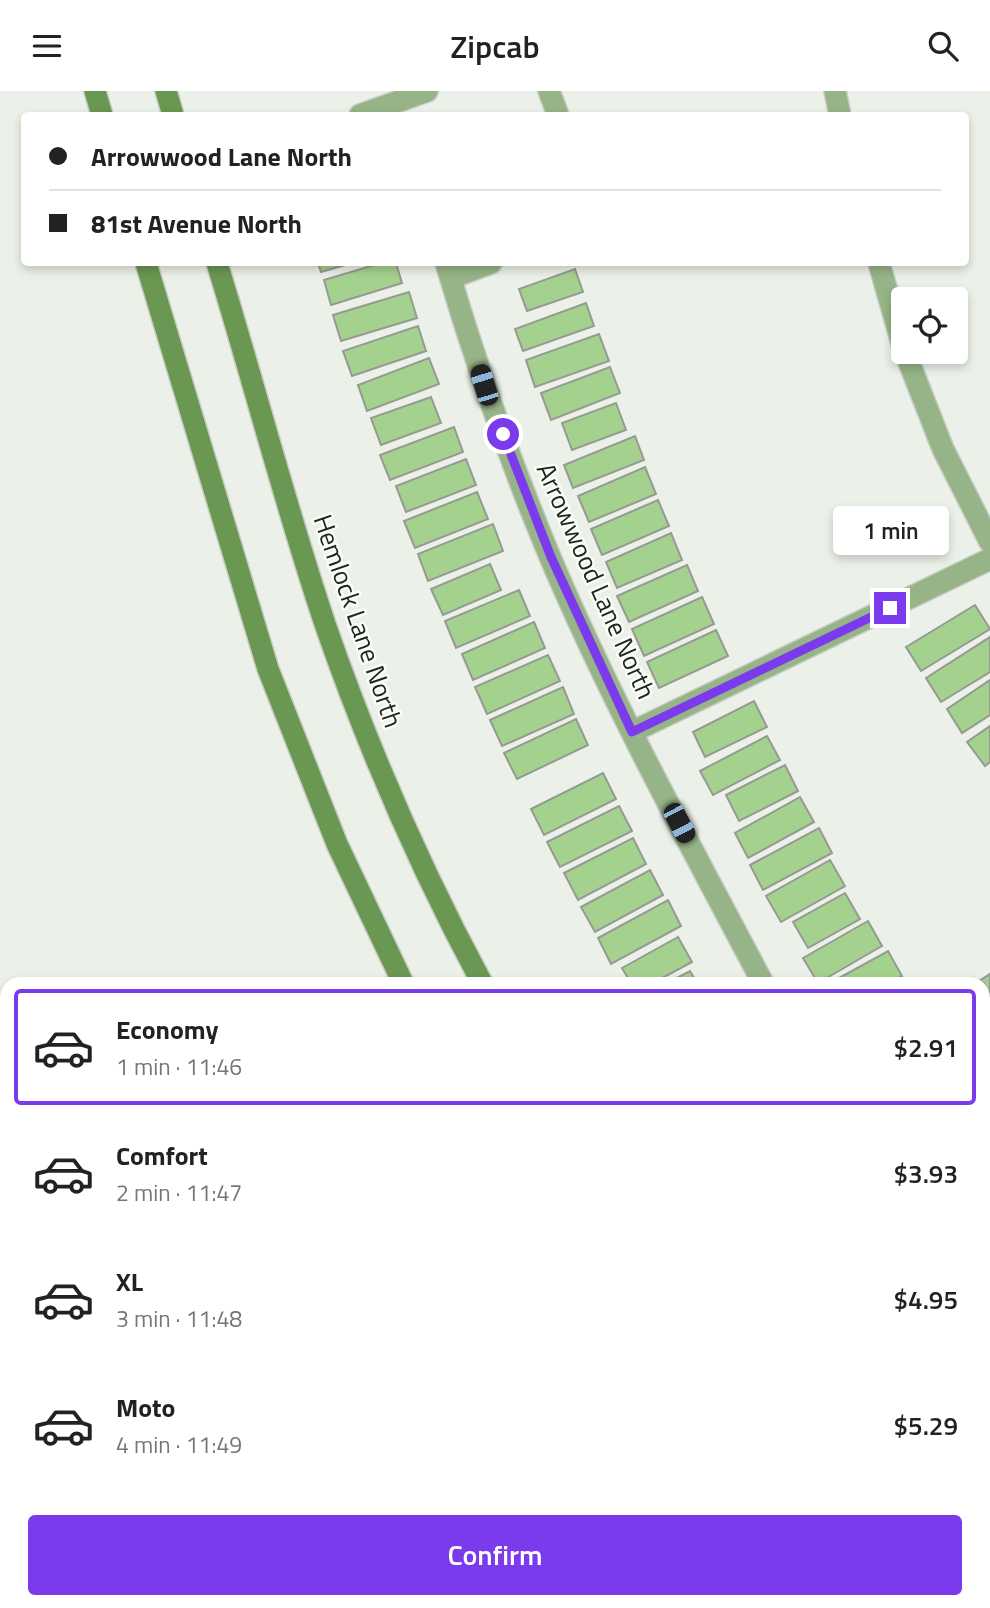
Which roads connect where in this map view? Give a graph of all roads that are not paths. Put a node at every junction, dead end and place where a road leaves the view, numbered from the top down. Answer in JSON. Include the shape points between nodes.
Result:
{"nodes":[{"id":1,"x":95,"y":91,"type":"edge"},
{"id":2,"x":166,"y":91,"type":"edge"},
{"id":3,"x":427,"y":91,"type":"edge"},
{"id":4,"x":550,"y":91,"type":"edge"},
{"id":5,"x":835,"y":91,"type":"edge"},
{"id":6,"x":101,"y":112,"type":"edge"},
{"id":7,"x":172,"y":112,"type":"edge"},
{"id":8,"x":368,"y":112,"type":"edge"},
{"id":9,"x":557,"y":112,"type":"edge"},
{"id":10,"x":839,"y":112,"type":"edge"},
{"id":11,"x":147,"y":266,"type":"edge"},
{"id":12,"x":218,"y":266,"type":"edge"},
{"id":13,"x":473,"y":266,"type":"edge"},
{"id":14,"x":880,"y":266,"type":"edge"},
{"id":15,"x":448,"y":270,"type":"edge"},
{"id":16,"x":891,"y":305,"type":"edge"},
{"id":17,"x":910,"y":364,"type":"edge"},
{"id":18,"x":990,"y":542,"type":"edge"},
{"id":19,"x":990,"y":559,"type":"edge"},
{"id":20,"x":632,"y":732,"type":"junction"},
{"id":21,"x":399,"y":977,"type":"edge"},
{"id":22,"x":479,"y":977,"type":"edge"},
{"id":23,"x":759,"y":977,"type":"edge"}],
"edges":[{"from":1,"to":6,"type":"main road"},
{"from":2,"to":7,"type":"main road"},
{"from":3,"to":8,"type":"street"},
{"from":4,"to":9,"type":"street"},
{"from":5,"to":10,"type":"street"},
{"from":11,"to":21,"type":"main road","via":[[268,669],[337,843]]},
{"from":12,"to":22,"type":"main road","name":"Hemlock Lane North","via":[[302,551],[347,684],[428,880]]},
{"from":13,"to":15,"type":"street"},
{"from":14,"to":16,"type":"street"},
{"from":15,"to":20,"type":"street","name":"Arrowwood Lane North","via":[[484,385],[551,557]]},
{"from":17,"to":18,"type":"street","via":[[943,449]]},
{"from":19,"to":20,"type":"street"},
{"from":20,"to":23,"type":"street","name":"Arrowwood Lane North"}]}
